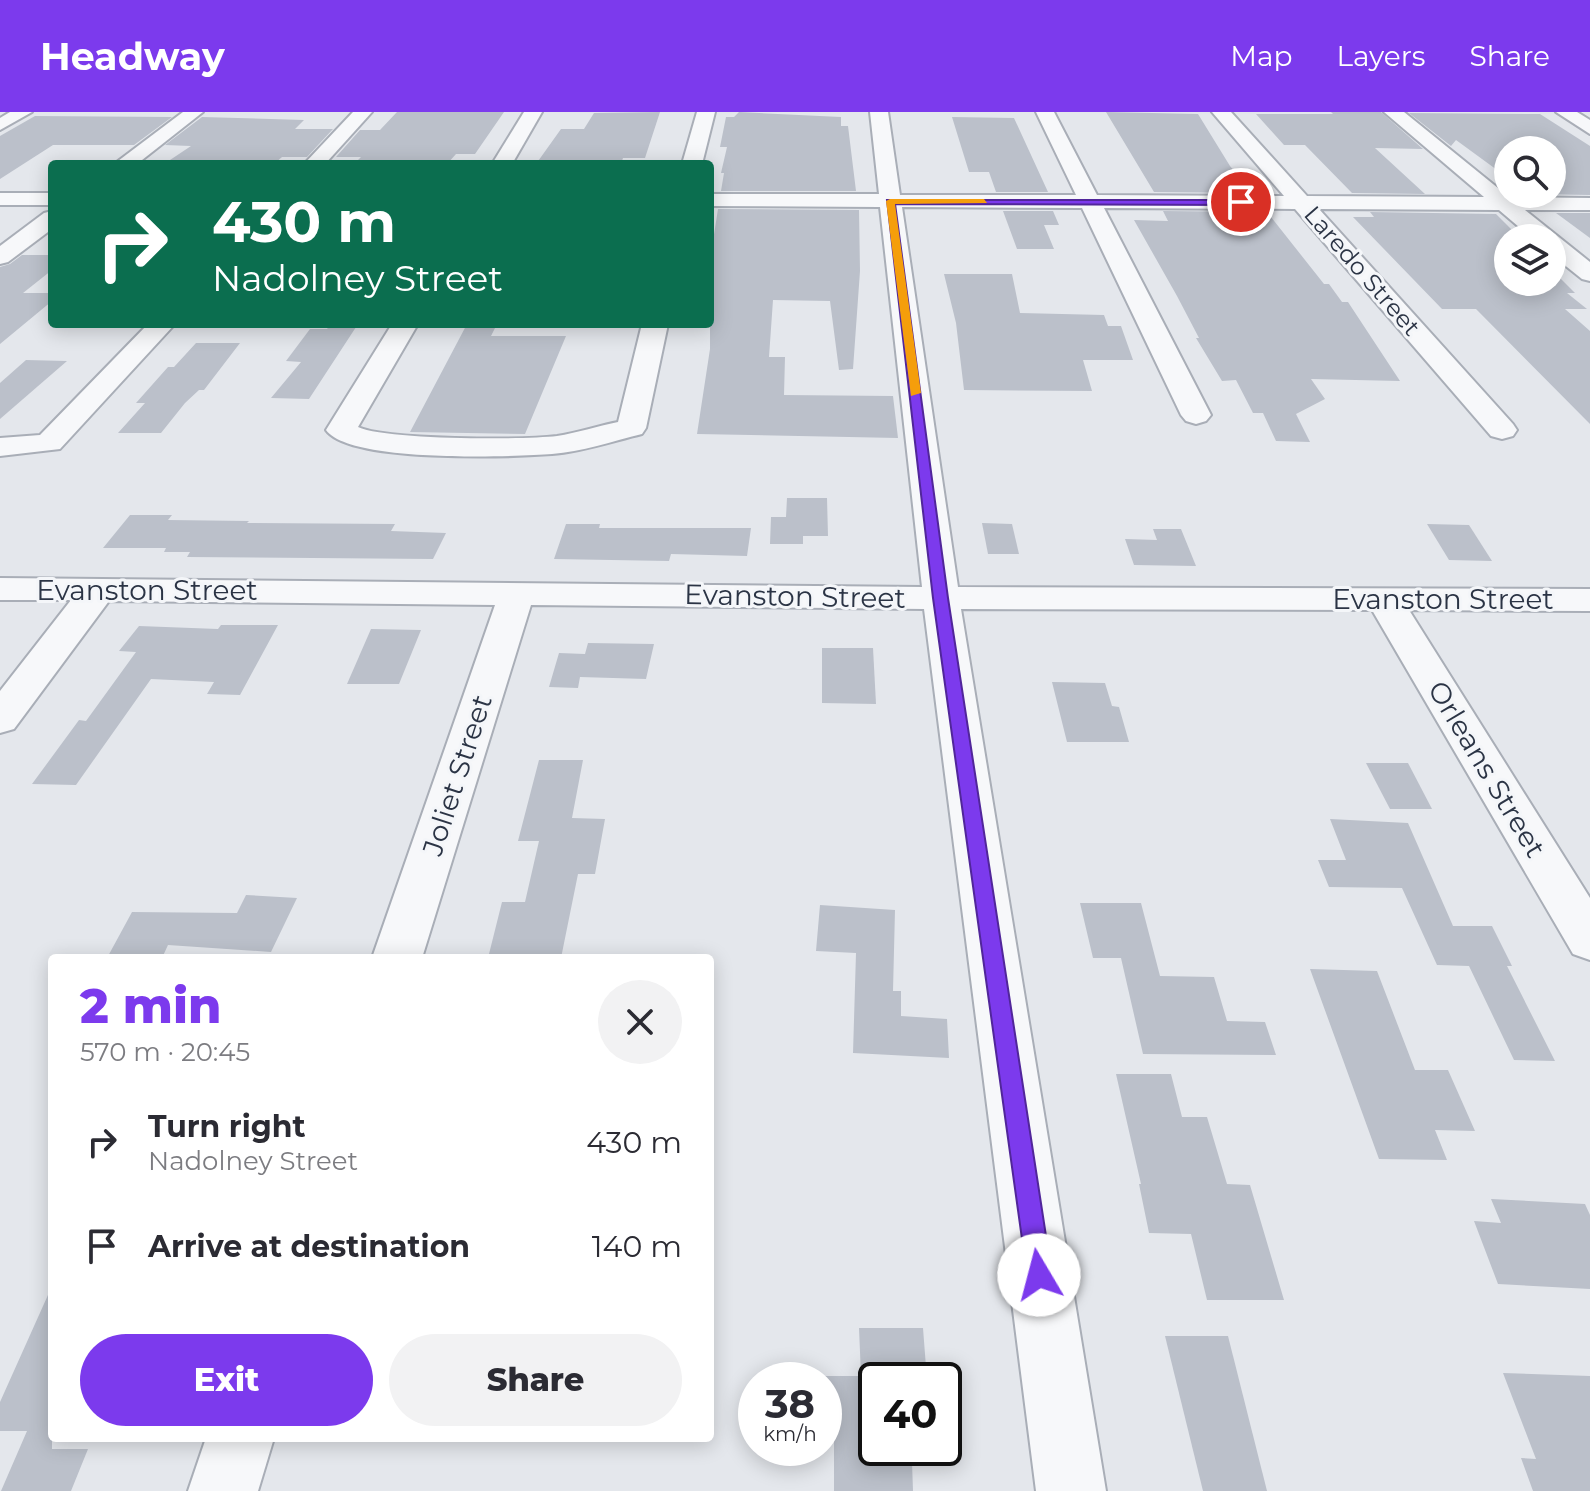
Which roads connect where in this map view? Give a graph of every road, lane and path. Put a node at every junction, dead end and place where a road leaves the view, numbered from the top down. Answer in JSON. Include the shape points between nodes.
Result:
{"nodes":[{"id":1,"x":23,"y":112,"type":"edge"},
{"id":2,"x":194,"y":112,"type":"edge"},
{"id":3,"x":363,"y":112,"type":"edge"},
{"id":4,"x":533,"y":112,"type":"edge"},
{"id":5,"x":706,"y":112,"type":"edge"},
{"id":6,"x":879,"y":112,"type":"edge"},
{"id":7,"x":1045,"y":112,"type":"edge"},
{"id":8,"x":1221,"y":112,"type":"edge"},
{"id":9,"x":1393,"y":112,"type":"edge"},
{"id":10,"x":1565,"y":112,"type":"edge"},
{"id":11,"x":0,"y":125,"type":"edge"},
{"id":12,"x":1590,"y":128,"type":"edge"},
{"id":13,"x":129,"y":160,"type":"edge"},
{"id":14,"x":318,"y":160,"type":"edge"},
{"id":15,"x":504,"y":160,"type":"edge"},
{"id":16,"x":693,"y":160,"type":"edge"},
{"id":17,"x":1494,"y":196,"type":"edge"},
{"id":18,"x":0,"y":199,"type":"edge"},
{"id":19,"x":48,"y":199,"type":"edge"},
{"id":20,"x":714,"y":200,"type":"edge"},
{"id":21,"x":890,"y":201,"type":"junction"},
{"id":22,"x":1089,"y":202,"type":"junction"},
{"id":23,"x":1301,"y":203,"type":"junction"},
{"id":24,"x":1494,"y":203,"type":"edge"},
{"id":25,"x":1566,"y":204,"type":"edge"},
{"id":26,"x":1590,"y":204,"type":"edge"},
{"id":27,"x":1509,"y":208,"type":"edge"},
{"id":28,"x":48,"y":221,"type":"edge"},
{"id":29,"x":1529,"y":224,"type":"edge"},
{"id":30,"x":1566,"y":254,"type":"edge"},
{"id":31,"x":0,"y":257,"type":"edge"},
{"id":32,"x":1590,"y":274,"type":"edge"},
{"id":33,"x":158,"y":328,"type":"edge"},
{"id":34,"x":403,"y":328,"type":"edge"},
{"id":35,"x":654,"y":328,"type":"edge"},
{"id":36,"x":1196,"y":415,"type":"dead end"},
{"id":37,"x":1502,"y":430,"type":"dead end"},
{"id":38,"x":0,"y":447,"type":"edge"},
{"id":39,"x":0,"y":589,"type":"edge"},
{"id":40,"x":99,"y":589,"type":"junction"},
{"id":41,"x":517,"y":592,"type":"junction"},
{"id":42,"x":941,"y":598,"type":"junction"},
{"id":43,"x":1383,"y":598,"type":"junction"},
{"id":44,"x":1590,"y":600,"type":"edge"},
{"id":45,"x":0,"y":719,"type":"edge"},
{"id":46,"x":1590,"y":940,"type":"edge"},
{"id":47,"x":398,"y":954,"type":"edge"},
{"id":48,"x":239,"y":1442,"type":"edge"},
{"id":49,"x":223,"y":1491,"type":"edge"},
{"id":50,"x":1071,"y":1491,"type":"edge"}],
"edges":[{"from":1,"to":11,"type":"street"},
{"from":2,"to":13,"type":"street"},
{"from":3,"to":14,"type":"street"},
{"from":4,"to":15,"type":"street"},
{"from":5,"to":16,"type":"street"},
{"from":6,"to":21,"type":"street"},
{"from":7,"to":22,"type":"street"},
{"from":8,"to":23,"type":"street","name":"Laredo Street"},
{"from":9,"to":17,"type":"street"},
{"from":10,"to":12,"type":"street"},
{"from":18,"to":19,"type":"street"},
{"from":20,"to":21,"type":"street"},
{"from":21,"to":22,"type":"street"},
{"from":21,"to":42,"type":"street"},
{"from":22,"to":23,"type":"street"},
{"from":22,"to":36,"type":"street"},
{"from":23,"to":24,"type":"street"},
{"from":23,"to":37,"type":"street","name":"Laredo Street"},
{"from":25,"to":26,"type":"street"},
{"from":27,"to":29,"type":"street"},
{"from":28,"to":31,"type":"street"},
{"from":30,"to":32,"type":"street"},
{"from":33,"to":38,"type":"street","via":[[49,443]]},
{"from":34,"to":35,"type":"street","via":[[341,430],[361,440],[555,445],[631,428]]},
{"from":39,"to":40,"type":"street","name":"Evanston Street"},
{"from":40,"to":41,"type":"street","name":"Evanston Street"},
{"from":40,"to":45,"type":"street"},
{"from":41,"to":42,"type":"street","name":"Evanston Street"},
{"from":41,"to":47,"type":"street","name":"Joliet Street"},
{"from":42,"to":43,"type":"street","name":"Evanston Street"},
{"from":42,"to":50,"type":"street"},
{"from":43,"to":44,"type":"street","name":"Evanston Street"},
{"from":43,"to":46,"type":"street","name":"Orleans Street"},
{"from":48,"to":49,"type":"street"}]}
